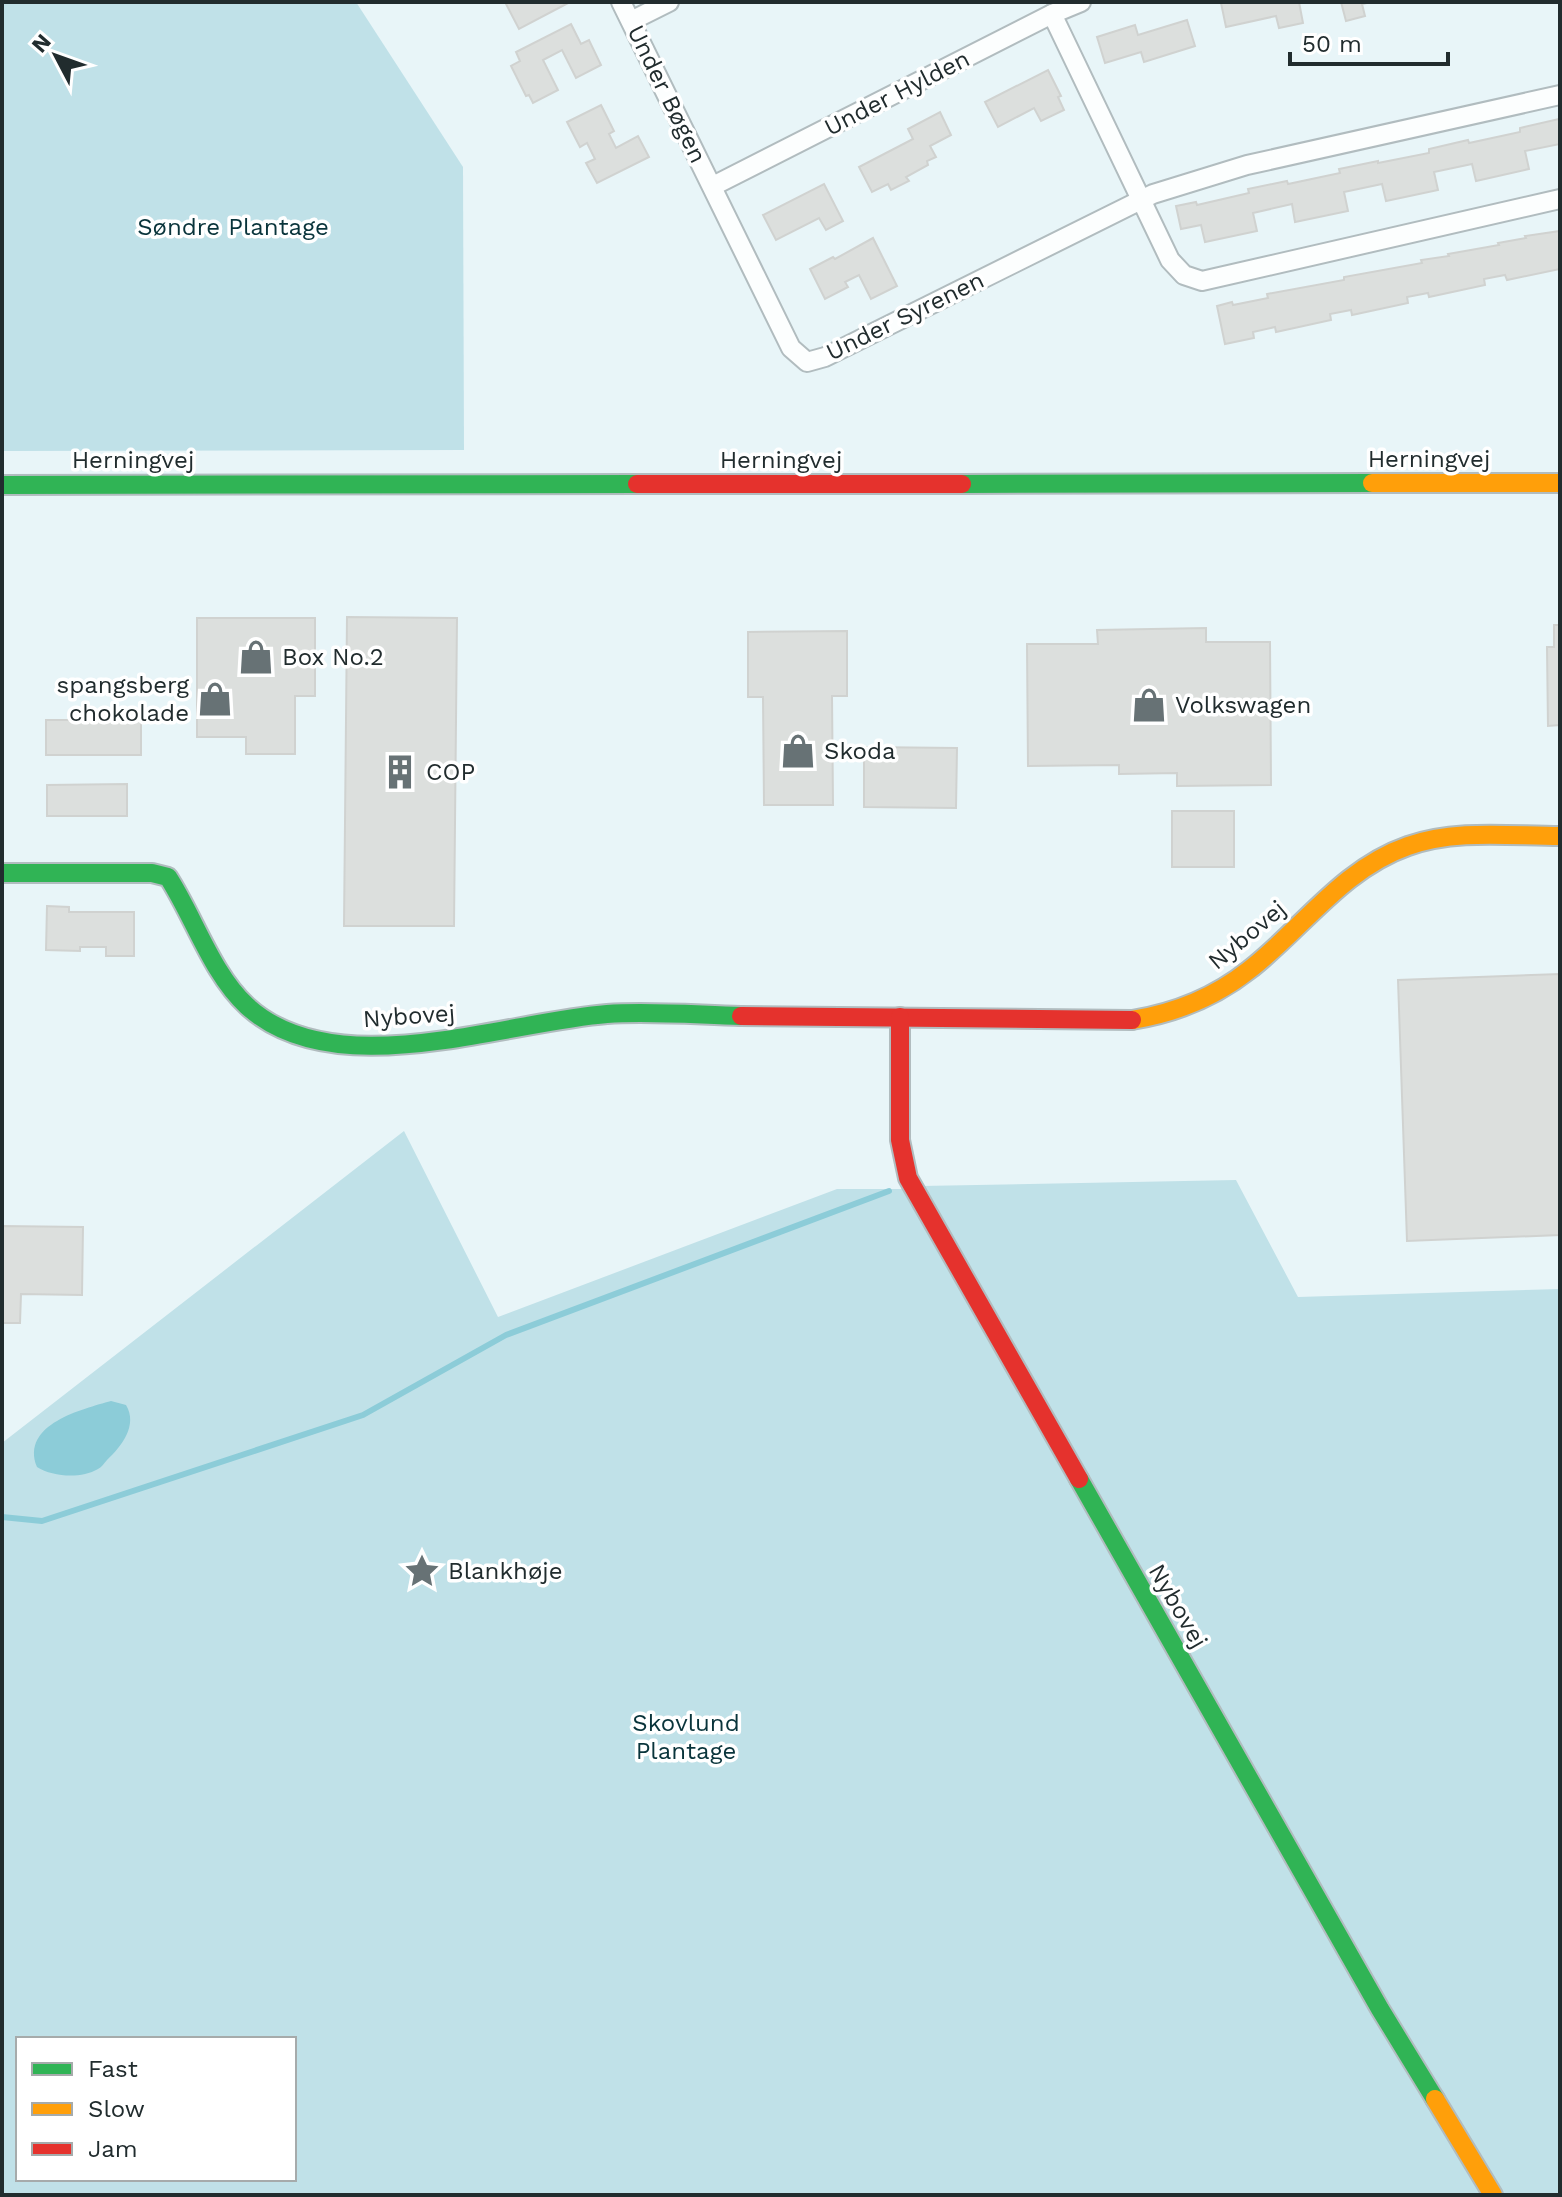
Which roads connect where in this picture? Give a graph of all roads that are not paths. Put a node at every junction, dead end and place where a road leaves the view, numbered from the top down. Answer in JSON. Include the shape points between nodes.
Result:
{"nodes":[{"id":1,"x":621,"y":2,"type":"edge"},
{"id":2,"x":669,"y":2,"type":"edge"},
{"id":3,"x":1081,"y":2,"type":"edge"},
{"id":4,"x":1052,"y":14,"type":"junction"},
{"id":5,"x":631,"y":21,"type":"junction"},
{"id":6,"x":1560,"y":95,"type":"edge"},
{"id":7,"x":713,"y":186,"type":"junction"},
{"id":8,"x":1560,"y":199,"type":"edge"},
{"id":9,"x":1140,"y":201,"type":"junction"},
{"id":10,"x":1560,"y":483,"type":"edge"},
{"id":11,"x":2,"y":485,"type":"edge"},
{"id":12,"x":1560,"y":836,"type":"edge"},
{"id":13,"x":2,"y":873,"type":"edge"},
{"id":14,"x":900,"y":1017,"type":"junction"},
{"id":15,"x":1493,"y":2195,"type":"edge"}],
"edges":[{"from":1,"to":5,"type":"street","name":"Under Bøgen"},
{"from":2,"to":5,"type":"street"},
{"from":3,"to":4,"type":"street","name":"Under Hylden"},
{"from":4,"to":7,"type":"street","name":"Under Hylden"},
{"from":4,"to":9,"type":"street"},
{"from":5,"to":7,"type":"street","name":"Under Bøgen"},
{"from":6,"to":9,"type":"street","name":"Under Syrenen","via":[[1247,165]]},
{"from":7,"to":9,"type":"street","name":"Under Syrenen","via":[[791,348],[807,362]]},
{"from":8,"to":9,"type":"street","via":[[1202,281],[1184,275],[1170,260]]},
{"from":10,"to":11,"type":"street","name":"Herningvej"},
{"from":12,"to":14,"type":"street","name":"Nybovej","via":[[1464,837],[1424,841],[1392,852],[1323,900],[1231,984],[1159,1017]]},
{"from":13,"to":14,"type":"street","name":"Nybovej","via":[[168,877],[248,1007],[280,1030],[315,1042],[435,1042],[609,1014]]},
{"from":14,"to":15,"type":"street","name":"Nybovej","via":[[900,1140],[908,1178],[1380,2009]]}]}
